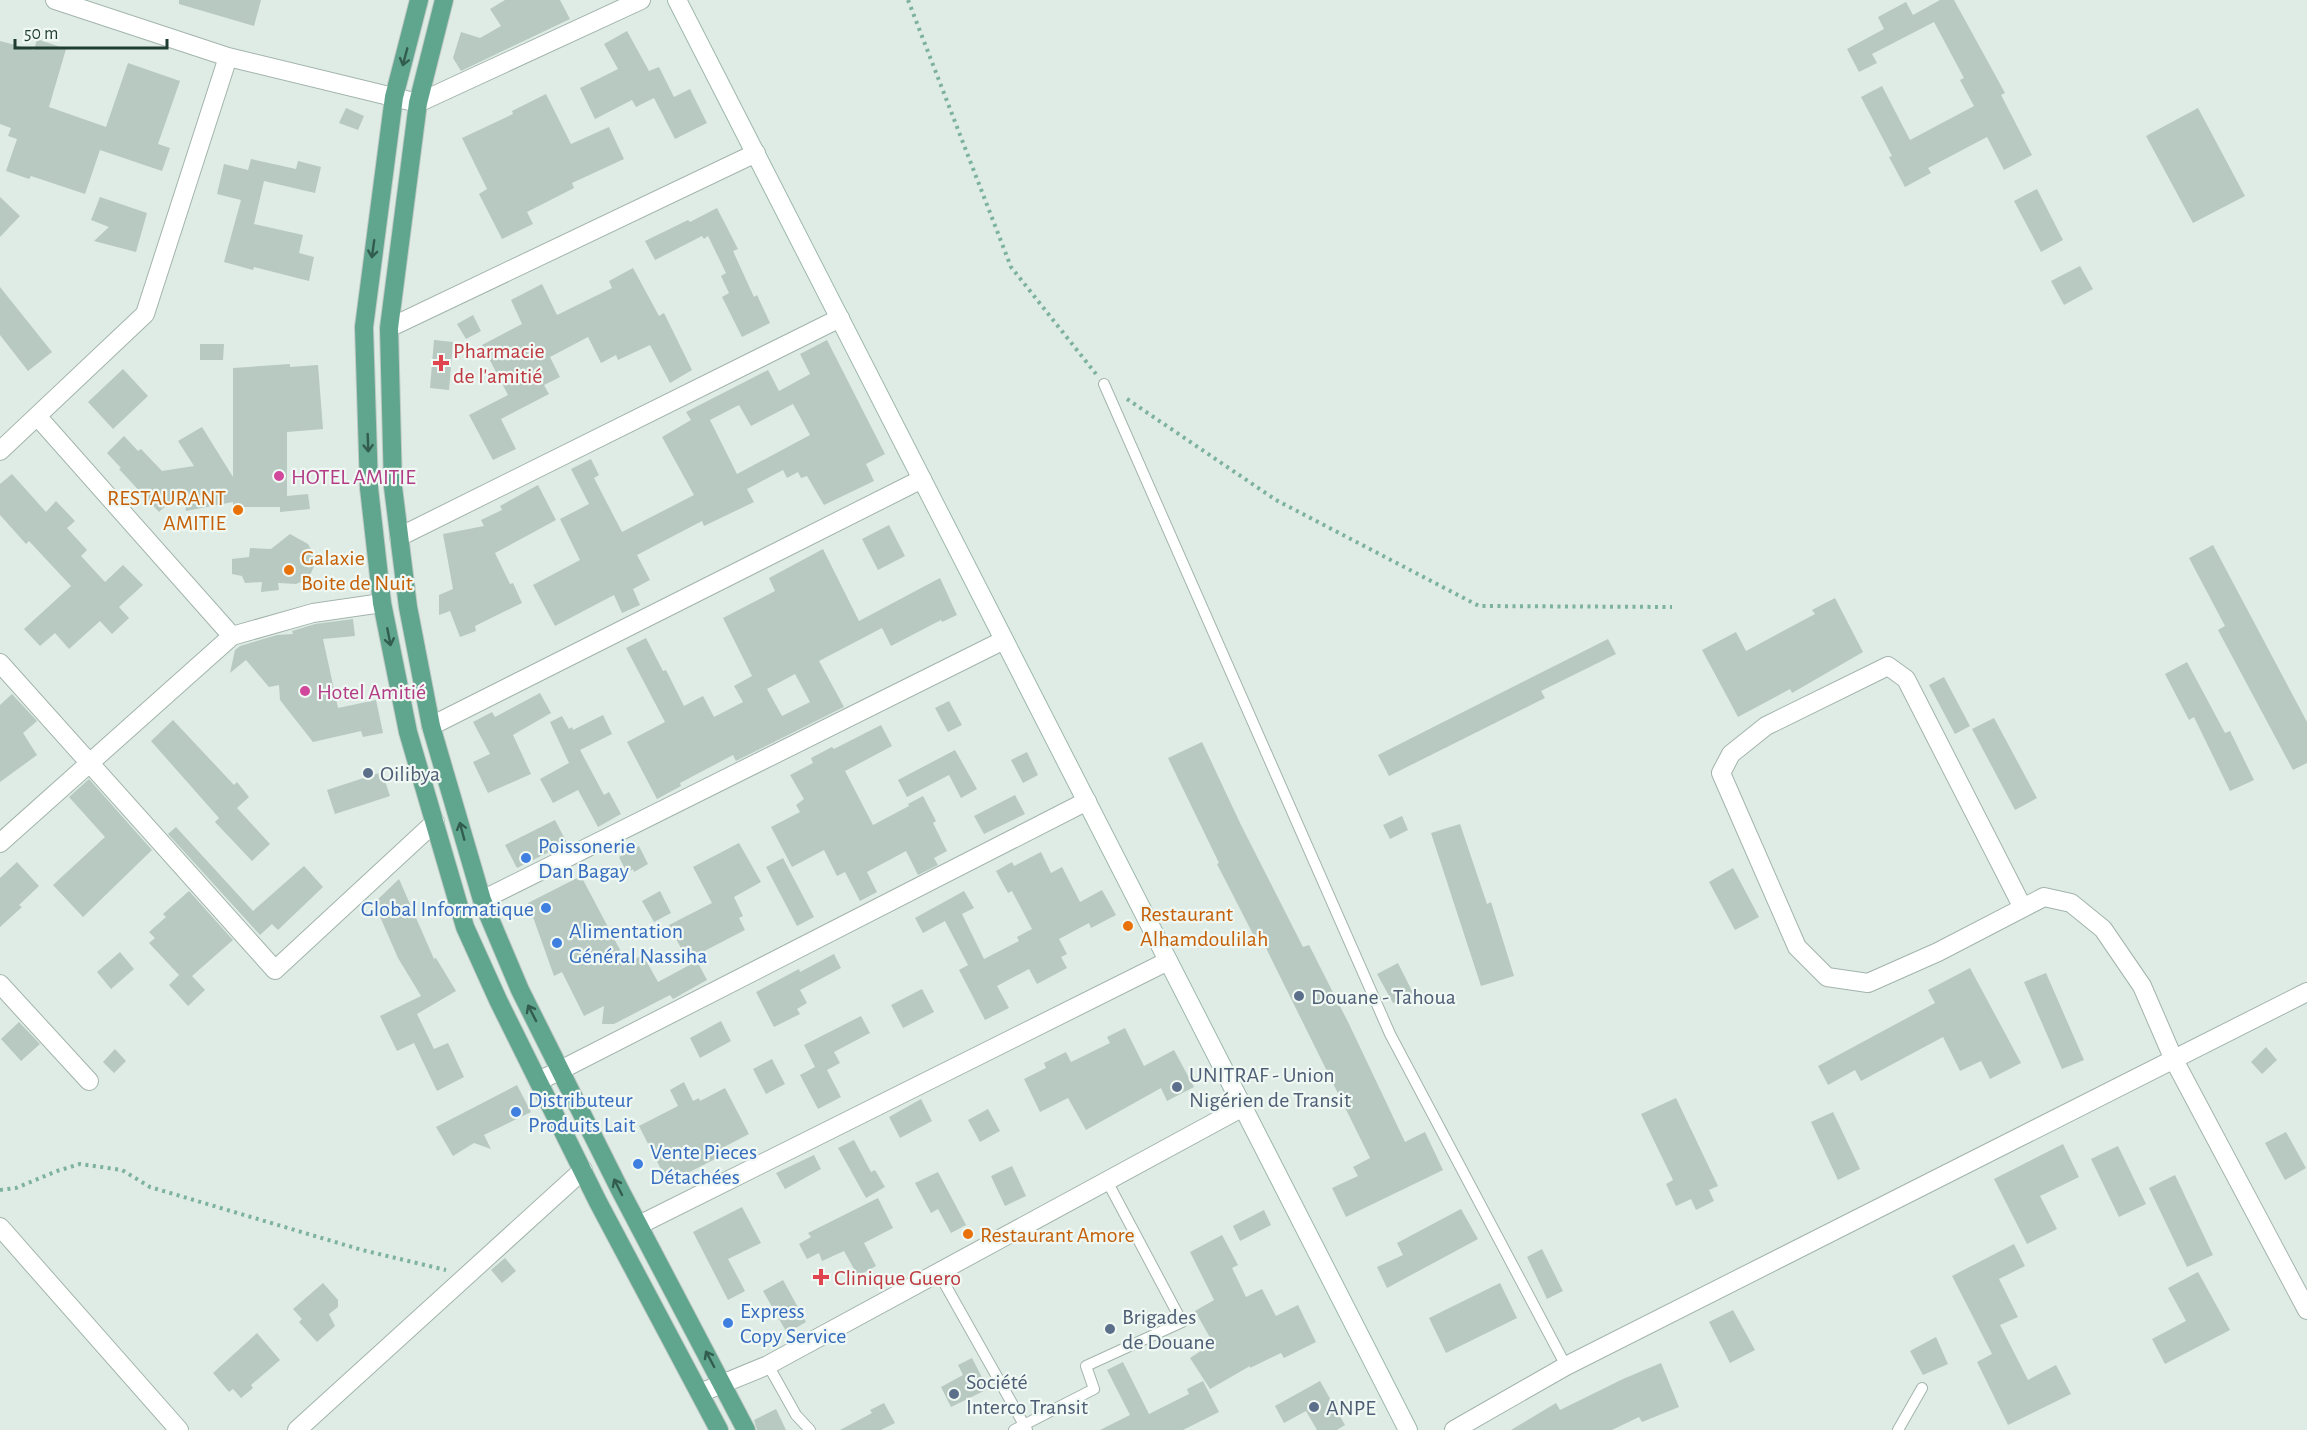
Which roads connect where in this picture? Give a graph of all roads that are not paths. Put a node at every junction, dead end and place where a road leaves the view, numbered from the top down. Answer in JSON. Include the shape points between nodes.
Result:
{"nodes":[{"id":1,"x":56,"y":0,"type":"edge"},
{"id":2,"x":419,"y":0,"type":"edge"},
{"id":3,"x":444,"y":0,"type":"edge"},
{"id":4,"x":640,"y":0,"type":"edge"},
{"id":5,"x":677,"y":0,"type":"edge"},
{"id":6,"x":228,"y":57,"type":"junction"},
{"id":7,"x":394,"y":97,"type":"junction"},
{"id":8,"x":418,"y":103,"type":"junction"},
{"id":9,"x":756,"y":153,"type":"junction"},
{"id":10,"x":840,"y":318,"type":"junction"},
{"id":11,"x":388,"y":328,"type":"junction"},
{"id":12,"x":1104,"y":384,"type":"road end"},
{"id":13,"x":37,"y":416,"type":"junction"},
{"id":14,"x":0,"y":451,"type":"edge"},
{"id":15,"x":922,"y":479,"type":"junction"},
{"id":16,"x":399,"y":537,"type":"junction"},
{"id":17,"x":382,"y":603,"type":"junction"},
{"id":18,"x":232,"y":636,"type":"junction"},
{"id":19,"x":1004,"y":640,"type":"junction"},
{"id":20,"x":0,"y":663,"type":"edge"},
{"id":21,"x":431,"y":726,"type":"junction"},
{"id":22,"x":90,"y":763,"type":"junction"},
{"id":23,"x":1087,"y":801,"type":"junction"},
{"id":24,"x":435,"y":822,"type":"junction"},
{"id":25,"x":0,"y":843,"type":"edge"},
{"id":26,"x":482,"y":900,"type":"junction"},
{"id":27,"x":2023,"y":908,"type":"dead end"},
{"id":28,"x":1168,"y":961,"type":"junction"},
{"id":29,"x":0,"y":984,"type":"edge"},
{"id":30,"x":2307,"y":992,"type":"edge"},
{"id":31,"x":2174,"y":1060,"type":"junction"},
{"id":32,"x":561,"y":1070,"type":"junction"},
{"id":33,"x":88,"y":1081,"type":"dead end"},
{"id":34,"x":539,"y":1081,"type":"junction"},
{"id":35,"x":1243,"y":1107,"type":"junction"},
{"id":36,"x":583,"y":1170,"type":"junction"},
{"id":37,"x":1107,"y":1181,"type":"junction"},
{"id":38,"x":639,"y":1225,"type":"junction"},
{"id":39,"x":0,"y":1227,"type":"edge"},
{"id":40,"x":938,"y":1272,"type":"junction"},
{"id":41,"x":2307,"y":1310,"type":"edge"},
{"id":42,"x":768,"y":1365,"type":"junction"},
{"id":43,"x":1566,"y":1366,"type":"junction"},
{"id":44,"x":723,"y":1384,"type":"junction"},
{"id":45,"x":1922,"y":1389,"type":"dead end"},
{"id":46,"x":700,"y":1393,"type":"junction"},
{"id":47,"x":1022,"y":1428,"type":"edge"},
{"id":48,"x":1904,"y":1428,"type":"edge"},
{"id":49,"x":179,"y":1430,"type":"edge"},
{"id":50,"x":297,"y":1430,"type":"edge"},
{"id":51,"x":719,"y":1430,"type":"edge"},
{"id":52,"x":746,"y":1430,"type":"edge"},
{"id":53,"x":810,"y":1430,"type":"edge"},
{"id":54,"x":1407,"y":1430,"type":"edge"},
{"id":55,"x":1454,"y":1430,"type":"edge"}],
"edges":[{"from":1,"to":6,"type":"street"},
{"from":2,"to":7,"type":"main road","one_way":true},
{"from":3,"to":8,"type":"main road"},
{"from":4,"to":8,"type":"street"},
{"from":5,"to":9,"type":"street"},
{"from":6,"to":7,"type":"street"},
{"from":6,"to":13,"type":"street","via":[[145,314]]},
{"from":7,"to":8,"type":"street"},
{"from":7,"to":17,"type":"main road","one_way":true,"via":[[364,327],[369,488]]},
{"from":8,"to":11,"type":"main road"},
{"from":9,"to":10,"type":"street"},
{"from":9,"to":11,"type":"street"},
{"from":10,"to":15,"type":"street"},
{"from":10,"to":16,"type":"street"},
{"from":11,"to":16,"type":"main road","via":[[393,487]]},
{"from":12,"to":43,"type":"lane","via":[[1390,1034]]},
{"from":13,"to":14,"type":"street"},
{"from":13,"to":18,"type":"street"},
{"from":15,"to":19,"type":"street"},
{"from":15,"to":21,"type":"street"},
{"from":16,"to":21,"type":"main road"},
{"from":17,"to":18,"type":"street","via":[[313,613]]},
{"from":17,"to":24,"type":"main road","one_way":true,"via":[[408,732]]},
{"from":18,"to":22,"type":"street"},
{"from":19,"to":23,"type":"street"},
{"from":19,"to":26,"type":"street"},
{"from":20,"to":22,"type":"street"},
{"from":26,"to":21,"type":"main road","one_way":true},
{"from":22,"to":24,"type":"street","via":[[275,970]]},
{"from":22,"to":25,"type":"street"},
{"from":23,"to":28,"type":"street"},
{"from":23,"to":32,"type":"street"},
{"from":24,"to":34,"type":"main road","via":[[465,927]]},
{"from":32,"to":26,"type":"main road","one_way":true,"via":[[520,990]]},
{"from":27,"to":31,"type":"street","via":[[1906,678],[1888,666],[1766,726],[1731,754],[1721,773],[1797,947],[1827,977],[1868,983],[1938,952],[1991,924],[2012,914],[2044,897],[2071,903],[2103,929],[2142,986]]},
{"from":28,"to":35,"type":"street"},
{"from":28,"to":38,"type":"street"},
{"from":29,"to":33,"type":"street"},
{"from":30,"to":31,"type":"street"},
{"from":31,"to":41,"type":"street"},
{"from":31,"to":43,"type":"street"},
{"from":32,"to":34,"type":"street"},
{"from":38,"to":32,"type":"main road","one_way":true},
{"from":34,"to":36,"type":"main road"},
{"from":35,"to":37,"type":"street"},
{"from":35,"to":54,"type":"street"},
{"from":36,"to":46,"type":"main road"},
{"from":36,"to":50,"type":"street"},
{"from":37,"to":40,"type":"street"},
{"from":37,"to":47,"type":"lane","via":[[1182,1322],[1086,1366],[1094,1389]]},
{"from":44,"to":38,"type":"main road","one_way":true},
{"from":39,"to":49,"type":"street"},
{"from":40,"to":42,"type":"street"},
{"from":40,"to":47,"type":"lane"},
{"from":42,"to":44,"type":"street"},
{"from":42,"to":53,"type":"lane","via":[[796,1415]]},
{"from":43,"to":55,"type":"street"},
{"from":44,"to":46,"type":"street"},
{"from":44,"to":52,"type":"main road"},
{"from":45,"to":48,"type":"lane"},
{"from":46,"to":51,"type":"main road"}]}
